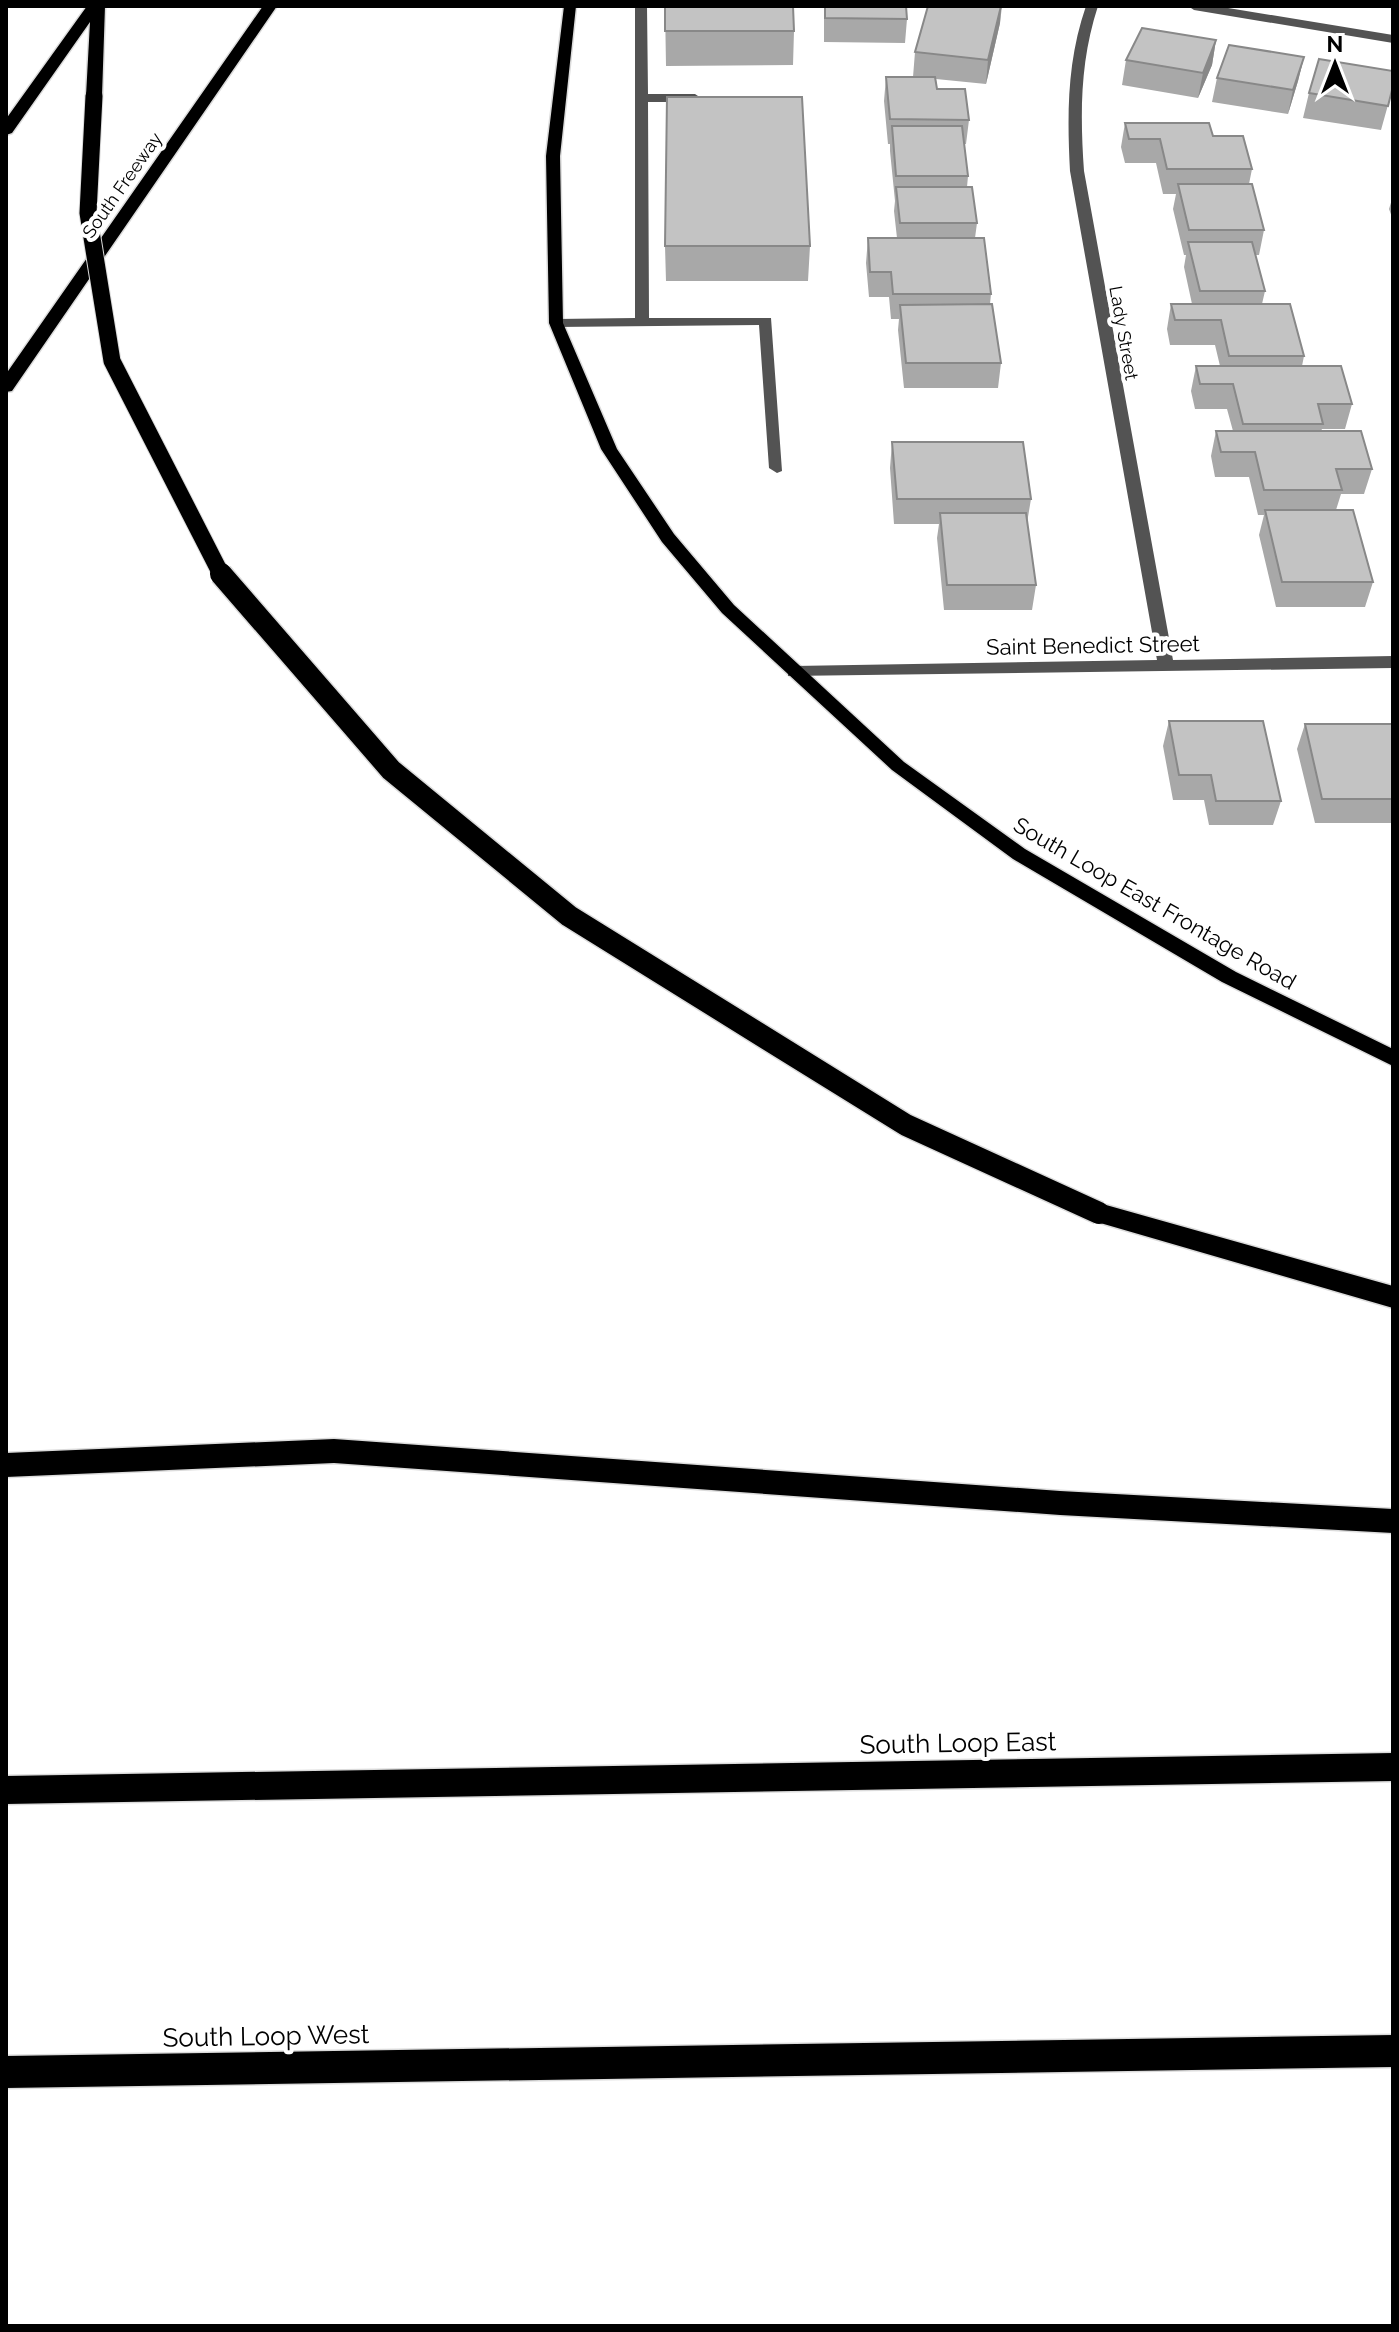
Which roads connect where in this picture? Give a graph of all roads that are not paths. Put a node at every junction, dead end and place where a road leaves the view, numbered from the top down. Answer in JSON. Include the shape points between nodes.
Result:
{"nodes":[{"id":1,"x":96,"y":6,"type":"edge"},
{"id":2,"x":270,"y":6,"type":"edge"},
{"id":3,"x":570,"y":6,"type":"edge"},
{"id":4,"x":641,"y":6,"type":"edge"},
{"id":5,"x":1092,"y":6,"type":"edge"},
{"id":6,"x":1194,"y":6,"type":"edge"},
{"id":7,"x":1393,"y":39,"type":"edge"},
{"id":8,"x":642,"y":98,"type":"junction"},
{"id":9,"x":705,"y":98,"type":"edge"},
{"id":10,"x":6,"y":130,"type":"edge"},
{"id":11,"x":642,"y":322,"type":"junction"},
{"id":12,"x":556,"y":323,"type":"junction"},
{"id":13,"x":6,"y":387,"type":"edge"},
{"id":14,"x":777,"y":468,"type":"dead end"},
{"id":15,"x":1393,"y":662,"type":"edge"},
{"id":16,"x":1166,"y":666,"type":"junction"},
{"id":17,"x":794,"y":672,"type":"junction"},
{"id":18,"x":1393,"y":1058,"type":"edge"},
{"id":19,"x":1393,"y":1297,"type":"edge"},
{"id":20,"x":6,"y":1465,"type":"edge"},
{"id":21,"x":1393,"y":1521,"type":"edge"},
{"id":22,"x":1393,"y":1767,"type":"edge"},
{"id":23,"x":6,"y":1790,"type":"edge"},
{"id":24,"x":1393,"y":2051,"type":"edge"},
{"id":25,"x":6,"y":2072,"type":"edge"}],
"edges":[{"from":1,"to":10,"type":"highway"},
{"from":1,"to":19,"type":"highway","bridge":true,"via":[[88,213],[112,361],[225,582],[391,770],[583,925],[906,1125],[1099,1213]]},
{"from":2,"to":13,"type":"highway","name":"South Freeway"},
{"from":3,"to":12,"type":"main road","via":[[553,156]]},
{"from":4,"to":8,"type":"street"},
{"from":5,"to":16,"type":"street","name":"Lady Street","via":[[1077,44],[1077,171]]},
{"from":6,"to":7,"type":"street"},
{"from":8,"to":9,"type":"street"},
{"from":8,"to":11,"type":"street"},
{"from":11,"to":12,"type":"street"},
{"from":11,"to":14,"type":"street","via":[[766,321]]},
{"from":12,"to":17,"type":"main road","name":"South Loop East Frontage Road","via":[[609,449],[668,538],[728,609]]},
{"from":15,"to":16,"type":"street","name":"Saint Benedict Street"},
{"from":16,"to":17,"type":"street","name":"Saint Benedict Street"},
{"from":17,"to":18,"type":"main road","name":"South Loop East Frontage Road","via":[[898,766],[1019,854],[1229,977]]},
{"from":20,"to":21,"type":"highway","via":[[334,1451],[1060,1503]]},
{"from":22,"to":23,"type":"highway","name":"South Loop East"},
{"from":24,"to":25,"type":"highway","name":"South Loop West"}]}
